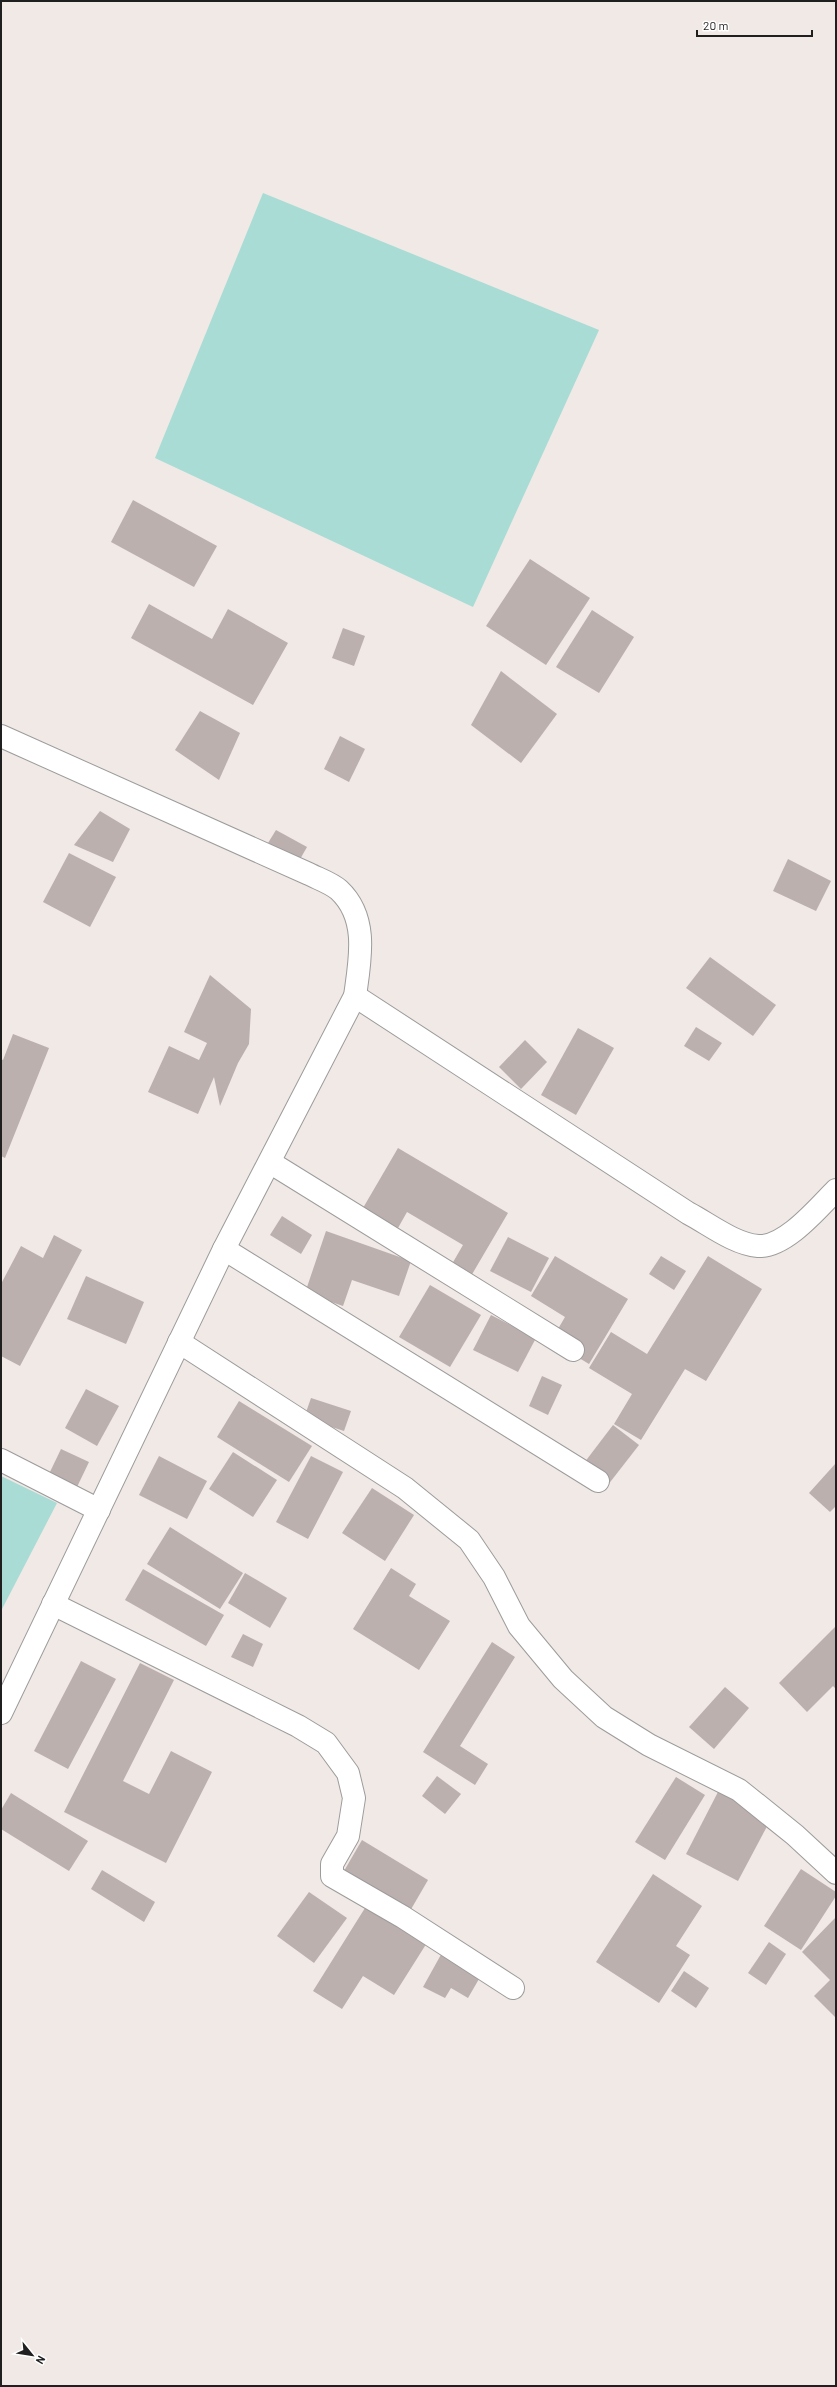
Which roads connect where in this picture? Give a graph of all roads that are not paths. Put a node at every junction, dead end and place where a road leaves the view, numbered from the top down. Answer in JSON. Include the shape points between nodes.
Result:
{"nodes":[{"id":1,"x":1,"y":736,"type":"edge"},
{"id":2,"x":356,"y":996,"type":"junction"},
{"id":3,"x":271,"y":1163,"type":"junction"},
{"id":4,"x":836,"y":1190,"type":"edge"},
{"id":5,"x":224,"y":1249,"type":"junction"},
{"id":6,"x":179,"y":1342,"type":"junction"},
{"id":7,"x":573,"y":1350,"type":"dead end"},
{"id":8,"x":1,"y":1460,"type":"edge"},
{"id":9,"x":598,"y":1481,"type":"dead end"},
{"id":10,"x":99,"y":1510,"type":"junction"},
{"id":11,"x":53,"y":1604,"type":"junction"},
{"id":12,"x":1,"y":1713,"type":"edge"},
{"id":13,"x":836,"y":1873,"type":"edge"},
{"id":14,"x":513,"y":1988,"type":"dead end"}],
"edges":[{"from":1,"to":2,"type":"street","via":[[309,874],[338,890],[354,907],[360,927]]},
{"from":2,"to":3,"type":"street"},
{"from":2,"to":4,"type":"street","via":[[688,1213],[738,1240],[757,1246],[771,1245],[786,1237]]},
{"from":3,"to":5,"type":"street"},
{"from":3,"to":7,"type":"street"},
{"from":5,"to":6,"type":"street"},
{"from":5,"to":9,"type":"street"},
{"from":6,"to":10,"type":"street"},
{"from":6,"to":13,"type":"street","via":[[405,1488],[469,1540],[494,1577],[519,1626],[563,1679],[604,1717],[649,1745],[739,1790],[794,1834]]},
{"from":8,"to":10,"type":"street"},
{"from":10,"to":11,"type":"street"},
{"from":11,"to":12,"type":"street"},
{"from":11,"to":14,"type":"street","via":[[298,1726],[326,1743],[348,1773],[354,1798],[348,1836],[332,1864],[332,1876],[403,1917]]}]}
